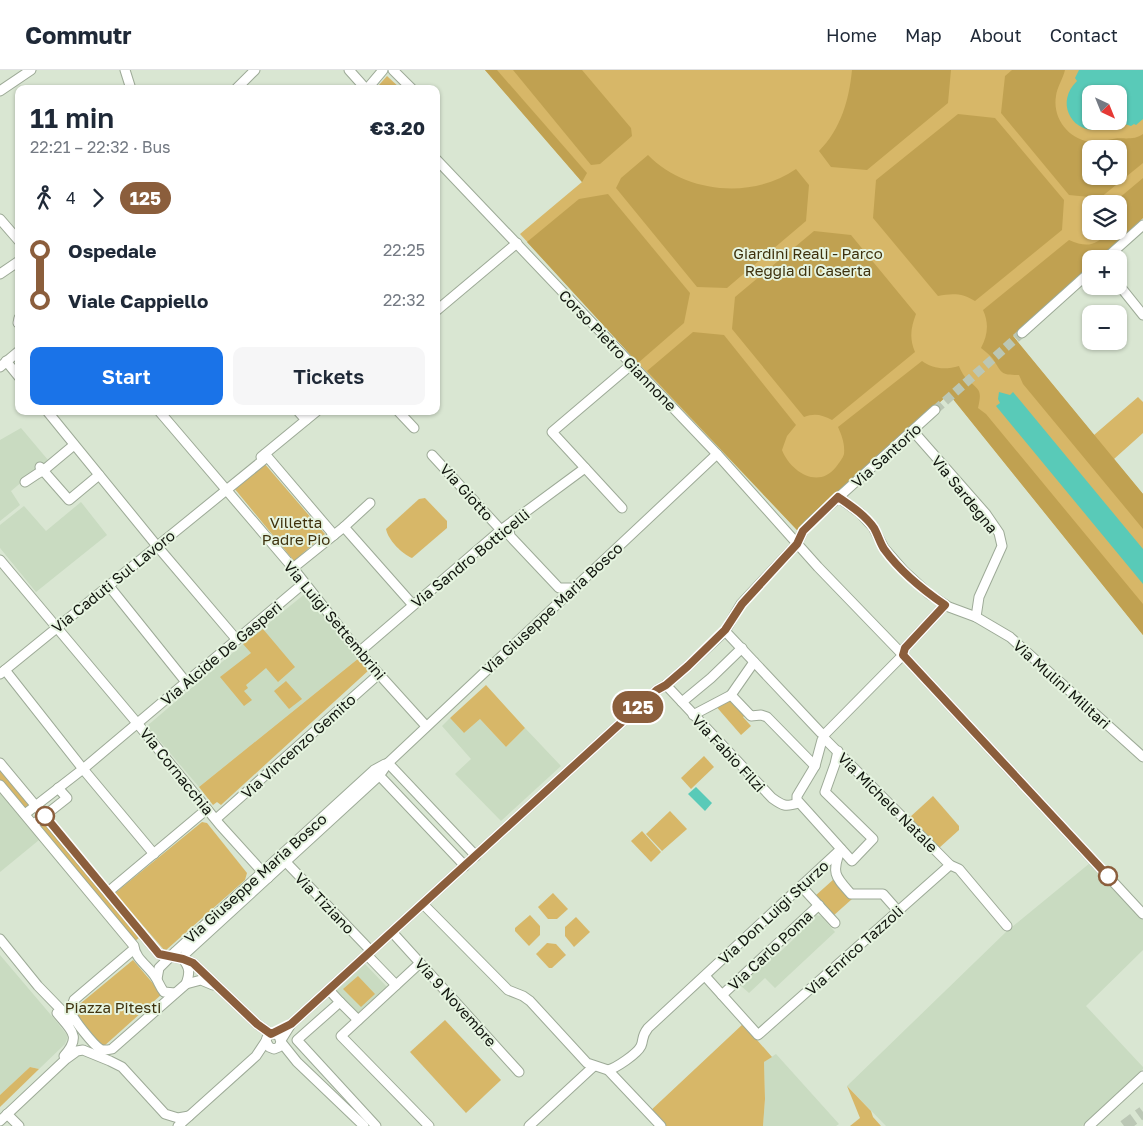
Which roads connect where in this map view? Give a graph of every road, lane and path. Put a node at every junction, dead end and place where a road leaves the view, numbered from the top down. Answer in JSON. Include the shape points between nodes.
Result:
{"nodes":[{"id":1,"x":31,"y":70,"type":"edge"},
{"id":2,"x":125,"y":70,"type":"edge"},
{"id":3,"x":255,"y":70,"type":"edge"},
{"id":4,"x":348,"y":70,"type":"edge"},
{"id":5,"x":383,"y":70,"type":"edge"},
{"id":6,"x":393,"y":70,"type":"edge"},
{"id":7,"x":130,"y":85,"type":"edge"},
{"id":8,"x":240,"y":85,"type":"edge"},
{"id":9,"x":362,"y":85,"type":"edge"},
{"id":10,"x":370,"y":85,"type":"edge"},
{"id":11,"x":408,"y":85,"type":"edge"},
{"id":12,"x":0,"y":91,"type":"edge"},
{"id":13,"x":440,"y":163,"type":"edge"},
{"id":14,"x":0,"y":219,"type":"edge"},
{"id":15,"x":1143,"y":225,"type":"edge"},
{"id":16,"x":15,"y":236,"type":"edge"},
{"id":17,"x":517,"y":244,"type":"junction"},
{"id":18,"x":1115,"y":250,"type":"edge"},
{"id":19,"x":15,"y":264,"type":"edge"},
{"id":20,"x":0,"y":274,"type":"edge"},
{"id":21,"x":1082,"y":279,"type":"edge"},
{"id":22,"x":1127,"y":295,"type":"edge"},
{"id":23,"x":440,"y":308,"type":"edge"},
{"id":24,"x":1143,"y":315,"type":"edge"},
{"id":25,"x":1022,"y":333,"type":"tunnel mouth"},
{"id":26,"x":15,"y":354,"type":"edge"},
{"id":27,"x":3,"y":364,"type":"edge"},
{"id":28,"x":632,"y":364,"type":"junction"},
{"id":29,"x":15,"y":374,"type":"edge"},
{"id":30,"x":935,"y":410,"type":"tunnel mouth"},
{"id":31,"x":50,"y":415,"type":"edge"},
{"id":32,"x":162,"y":415,"type":"edge"},
{"id":33,"x":302,"y":415,"type":"edge"},
{"id":34,"x":312,"y":415,"type":"edge"},
{"id":35,"x":402,"y":415,"type":"edge"},
{"id":36,"x":306,"y":420,"type":"junction"},
{"id":37,"x":414,"y":428,"type":"dead end"},
{"id":38,"x":913,"y":431,"type":"junction"},
{"id":39,"x":74,"y":445,"type":"junction"},
{"id":40,"x":717,"y":454,"type":"junction"},
{"id":41,"x":432,"y":455,"type":"dead end"},
{"id":42,"x":266,"y":456,"type":"junction"},
{"id":43,"x":42,"y":468,"type":"junction"},
{"id":44,"x":584,"y":468,"type":"junction"},
{"id":45,"x":99,"y":476,"type":"junction"},
{"id":46,"x":25,"y":482,"type":"dead end"},
{"id":47,"x":226,"y":488,"type":"junction"},
{"id":48,"x":838,"y":497,"type":"junction"},
{"id":49,"x":370,"y":503,"type":"dead end"},
{"id":50,"x":622,"y":508,"type":"dead end"},
{"id":51,"x":513,"y":521,"type":"junction"},
{"id":52,"x":344,"y":527,"type":"junction"},
{"id":53,"x":499,"y":532,"type":"junction"},
{"id":54,"x":334,"y":535,"type":"junction"},
{"id":55,"x":797,"y":544,"type":"junction"},
{"id":56,"x":157,"y":546,"type":"junction"},
{"id":57,"x":0,"y":560,"type":"edge"},
{"id":58,"x":293,"y":568,"type":"junction"},
{"id":59,"x":304,"y":582,"type":"junction"},
{"id":60,"x":109,"y":586,"type":"junction"},
{"id":61,"x":576,"y":588,"type":"junction"},
{"id":62,"x":412,"y":604,"type":"junction"},
{"id":63,"x":945,"y":605,"type":"junction"},
{"id":64,"x":556,"y":606,"type":"junction"},
{"id":65,"x":976,"y":618,"type":"junction"},
{"id":66,"x":57,"y":627,"type":"junction"},
{"id":67,"x":725,"y":630,"type":"junction"},
{"id":68,"x":237,"y":640,"type":"junction"},
{"id":69,"x":742,"y":648,"type":"junction"},
{"id":70,"x":358,"y":650,"type":"junction"},
{"id":71,"x":903,"y":655,"type":"junction"},
{"id":72,"x":754,"y":662,"type":"junction"},
{"id":73,"x":3,"y":672,"type":"edge"},
{"id":74,"x":379,"y":674,"type":"junction"},
{"id":75,"x":186,"y":682,"type":"junction"},
{"id":76,"x":666,"y":685,"type":"junction"},
{"id":77,"x":731,"y":695,"type":"junction"},
{"id":78,"x":682,"y":702,"type":"junction"},
{"id":79,"x":693,"y":715,"type":"junction"},
{"id":80,"x":137,"y":723,"type":"junction"},
{"id":81,"x":426,"y":726,"type":"junction"},
{"id":82,"x":823,"y":737,"type":"junction"},
{"id":83,"x":838,"y":751,"type":"junction"},
{"id":84,"x":1143,"y":756,"type":"edge"},
{"id":85,"x":0,"y":763,"type":"edge"},
{"id":86,"x":388,"y":763,"type":"junction"},
{"id":87,"x":815,"y":766,"type":"junction"},
{"id":88,"x":83,"y":769,"type":"junction"},
{"id":89,"x":376,"y":773,"type":"junction"},
{"id":90,"x":0,"y":784,"type":"edge"},
{"id":91,"x":58,"y":788,"type":"junction"},
{"id":92,"x":799,"y":803,"type":"junction"},
{"id":93,"x":36,"y":805,"type":"junction"},
{"id":94,"x":207,"y":809,"type":"junction"},
{"id":95,"x":25,"y":814,"type":"junction"},
{"id":96,"x":45,"y":816,"type":"junction"},
{"id":97,"x":216,"y":819,"type":"junction"},
{"id":98,"x":34,"y":824,"type":"junction"},
{"id":99,"x":841,"y":849,"type":"junction"},
{"id":100,"x":154,"y":854,"type":"junction"},
{"id":101,"x":476,"y":856,"type":"junction"},
{"id":102,"x":282,"y":859,"type":"junction"},
{"id":103,"x":950,"y":865,"type":"junction"},
{"id":104,"x":465,"y":866,"type":"junction"},
{"id":105,"x":265,"y":875,"type":"junction"},
{"id":106,"x":801,"y":886,"type":"junction"},
{"id":107,"x":108,"y":892,"type":"junction"},
{"id":108,"x":423,"y":904,"type":"junction"},
{"id":109,"x":819,"y":905,"type":"junction"},
{"id":110,"x":898,"y":911,"type":"junction"},
{"id":111,"x":1143,"y":914,"type":"edge"},
{"id":112,"x":835,"y":923,"type":"dead end"},
{"id":113,"x":1007,"y":926,"type":"dead end"},
{"id":114,"x":392,"y":932,"type":"junction"},
{"id":115,"x":145,"y":936,"type":"junction"},
{"id":116,"x":0,"y":939,"type":"edge"},
{"id":117,"x":134,"y":948,"type":"junction"},
{"id":118,"x":369,"y":953,"type":"junction"},
{"id":119,"x":170,"y":956,"type":"junction"},
{"id":120,"x":183,"y":959,"type":"junction"},
{"id":121,"x":420,"y":963,"type":"junction"},
{"id":122,"x":705,"y":976,"type":"junction"},
{"id":123,"x":157,"y":979,"type":"junction"},
{"id":124,"x":186,"y":984,"type":"junction"},
{"id":125,"x":396,"y":985,"type":"junction"},
{"id":126,"x":38,"y":986,"type":"junction"},
{"id":127,"x":222,"y":990,"type":"junction"},
{"id":128,"x":329,"y":990,"type":"junction"},
{"id":129,"x":175,"y":993,"type":"junction"},
{"id":130,"x":722,"y":995,"type":"junction"},
{"id":131,"x":340,"y":1002,"type":"junction"},
{"id":132,"x":358,"y":1020,"type":"junction"},
{"id":133,"x":291,"y":1024,"type":"junction"},
{"id":134,"x":84,"y":1032,"type":"junction"},
{"id":135,"x":269,"y":1037,"type":"junction"},
{"id":136,"x":124,"y":1039,"type":"junction"},
{"id":137,"x":278,"y":1045,"type":"junction"},
{"id":138,"x":77,"y":1051,"type":"junction"},
{"id":139,"x":256,"y":1056,"type":"junction"},
{"id":140,"x":594,"y":1066,"type":"junction"},
{"id":141,"x":57,"y":1067,"type":"junction"},
{"id":142,"x":122,"y":1068,"type":"junction"},
{"id":143,"x":608,"y":1070,"type":"junction"},
{"id":144,"x":519,"y":1072,"type":"dead end"},
{"id":145,"x":1143,"y":1076,"type":"edge"},
{"id":146,"x":160,"y":1109,"type":"junction"},
{"id":147,"x":8,"y":1114,"type":"junction"},
{"id":148,"x":189,"y":1116,"type":"junction"},
{"id":149,"x":0,"y":1121,"type":"edge"},
{"id":150,"x":19,"y":1126,"type":"edge"},
{"id":151,"x":169,"y":1126,"type":"edge"},
{"id":152,"x":178,"y":1126,"type":"edge"},
{"id":153,"x":364,"y":1126,"type":"edge"},
{"id":154,"x":376,"y":1126,"type":"edge"},
{"id":155,"x":429,"y":1126,"type":"edge"},
{"id":156,"x":529,"y":1126,"type":"edge"},
{"id":157,"x":661,"y":1126,"type":"edge"},
{"id":158,"x":1089,"y":1126,"type":"edge"}],
"edges":[{"from":1,"to":12,"type":"street"},
{"from":2,"to":7,"type":"street"},
{"from":3,"to":8,"type":"street"},
{"from":4,"to":9,"type":"street"},
{"from":5,"to":10,"type":"street"},
{"from":6,"to":11,"type":"street"},
{"from":13,"to":17,"type":"street","name":"Corso Pietro Giannone"},
{"from":14,"to":16,"type":"street"},
{"from":15,"to":18,"type":"street"},
{"from":17,"to":23,"type":"street"},
{"from":17,"to":28,"type":"street","name":"Corso Pietro Giannone"},
{"from":19,"to":20,"type":"street"},
{"from":21,"to":25,"type":"street"},
{"from":22,"to":24,"type":"street"},
{"from":26,"to":27,"type":"street"},
{"from":27,"to":29,"type":"street"},
{"from":28,"to":40,"type":"street","name":"Corso Pietro Giannone"},
{"from":28,"to":44,"type":"street","via":[[552,432]]},
{"from":30,"to":38,"type":"street","name":"Via Santorio"},
{"from":31,"to":39,"type":"street"},
{"from":32,"to":47,"type":"street","name":"Via Luigi Settembrini"},
{"from":33,"to":36,"type":"street"},
{"from":34,"to":36,"type":"street","name":"Via Caduti Sul Lavoro"},
{"from":35,"to":37,"type":"street"},
{"from":36,"to":42,"type":"street","name":"Via Caduti Sul Lavoro"},
{"from":38,"to":48,"type":"street","name":"Via Santorio"},
{"from":38,"to":65,"type":"street","name":"Via Sardegna","via":[[999,533],[1002,546],[979,597]]},
{"from":39,"to":43,"type":"street"},
{"from":39,"to":45,"type":"street"},
{"from":40,"to":55,"type":"street","name":"Corso Pietro Giannone"},
{"from":40,"to":61,"type":"street","name":"Via Giuseppe Maria Bosco"},
{"from":41,"to":53,"type":"street","name":"Via Giotto"},
{"from":42,"to":47,"type":"street","name":"Via Caduti Sul Lavoro"},
{"from":42,"to":54,"type":"street"},
{"from":43,"to":45,"type":"street","via":[[72,504]]},
{"from":43,"to":46,"type":"street"},
{"from":44,"to":50,"type":"street"},
{"from":44,"to":51,"type":"street","name":"Via Sandro Botticelli"},
{"from":45,"to":56,"type":"street"},
{"from":47,"to":56,"type":"street","name":"Via Caduti Sul Lavoro"},
{"from":47,"to":58,"type":"street","name":"Via Luigi Settembrini"},
{"from":48,"to":55,"type":"street","name":"Via Santorio","via":[[803,531]]},
{"from":48,"to":63,"type":"street","name":"Via Mulini Militari","via":[[873,527],[884,548],[904,571]]},
{"from":49,"to":52,"type":"street"},
{"from":51,"to":53,"type":"street","name":"Via Sandro Botticelli"},
{"from":51,"to":61,"type":"street","name":"Via Giotto","via":[[510,536],[553,582],[559,588]]},
{"from":52,"to":54,"type":"street"},
{"from":52,"to":62,"type":"street"},
{"from":53,"to":62,"type":"street","name":"Via Sandro Botticelli"},
{"from":53,"to":64,"type":"street","name":"Via Giotto","via":[[552,588]]},
{"from":54,"to":58,"type":"street"},
{"from":55,"to":67,"type":"street","name":"Via Santorio","via":[[742,604]]},
{"from":55,"to":71,"type":"street","name":"Corso Pietro Giannone"},
{"from":56,"to":60,"type":"street","name":"Via Caduti Sul Lavoro"},
{"from":56,"to":68,"type":"street"},
{"from":57,"to":66,"type":"street","name":"Via Cornacchia"},
{"from":58,"to":59,"type":"street","name":"Via Luigi Settembrini"},
{"from":59,"to":68,"type":"street","name":"Via Alcide De Gasperi"},
{"from":59,"to":70,"type":"street","name":"Via Luigi Settembrini"},
{"from":60,"to":66,"type":"street","name":"Via Caduti Sul Lavoro"},
{"from":60,"to":75,"type":"street"},
{"from":61,"to":64,"type":"street","name":"Via Giuseppe Maria Bosco"},
{"from":62,"to":70,"type":"street","name":"Via Sandro Botticelli"},
{"from":63,"to":65,"type":"street","name":"Via Mulini Militari"},
{"from":63,"to":71,"type":"street","via":[[905,648]]},
{"from":64,"to":81,"type":"street","name":"Via Giuseppe Maria Bosco"},
{"from":65,"to":84,"type":"street","name":"Via Mulini Militari","via":[[1010,637]]},
{"from":66,"to":73,"type":"street","name":"Via Caduti Sul Lavoro"},
{"from":66,"to":80,"type":"street","name":"Via Cornacchia"},
{"from":67,"to":69,"type":"street","name":"Via Michele Natale"},
{"from":67,"to":76,"type":"street","name":"Via Santorio"},
{"from":68,"to":75,"type":"street","name":"Via Alcide De Gasperi"},
{"from":69,"to":72,"type":"street","name":"Via Michele Natale"},
{"from":69,"to":78,"type":"street"},
{"from":70,"to":74,"type":"street","name":"Via Luigi Settembrini"},
{"from":71,"to":82,"type":"street"},
{"from":71,"to":111,"type":"street","name":"Corso Pietro Giannone"},
{"from":72,"to":77,"type":"street"},
{"from":72,"to":82,"type":"street","name":"Via Michele Natale"},
{"from":73,"to":88,"type":"street"},
{"from":74,"to":81,"type":"street","name":"Via Luigi Settembrini"},
{"from":74,"to":97,"type":"street","name":"Via Vincenzo Gemito"},
{"from":75,"to":80,"type":"street","name":"Via Alcide De Gasperi"},
{"from":76,"to":78,"type":"street","name":"Via Fabio Filzi"},
{"from":76,"to":101,"type":"street","name":"Via Santorio"},
{"from":77,"to":79,"type":"street"},
{"from":77,"to":87,"type":"street","via":[[751,716],[766,717]]},
{"from":78,"to":79,"type":"street","name":"Via Fabio Filzi"},
{"from":79,"to":92,"type":"street","name":"Via Fabio Filzi","via":[[772,798],[782,806]]},
{"from":80,"to":88,"type":"street","name":"Via Alcide De Gasperi"},
{"from":80,"to":94,"type":"street","name":"Via Cornacchia"},
{"from":81,"to":86,"type":"street","name":"Via Giuseppe Maria Bosco"},
{"from":82,"to":83,"type":"street","name":"Via Michele Natale"},
{"from":82,"to":87,"type":"street"},
{"from":83,"to":99,"type":"street","via":[[825,792],[874,839],[852,861]]},
{"from":83,"to":103,"type":"street","name":"Via Michele Natale"},
{"from":85,"to":93,"type":"street"},
{"from":86,"to":89,"type":"street","name":"Via Giuseppe Maria Bosco"},
{"from":86,"to":101,"type":"street"},
{"from":87,"to":92,"type":"street","via":[[797,796]]},
{"from":88,"to":91,"type":"street","name":"Via Alcide De Gasperi"},
{"from":88,"to":100,"type":"street"},
{"from":89,"to":102,"type":"street","name":"Via Giuseppe Maria Bosco"},
{"from":89,"to":104,"type":"street"},
{"from":90,"to":95,"type":"street"},
{"from":91,"to":93,"type":"street","name":"Via Alcide De Gasperi"},
{"from":91,"to":96,"type":"street","via":[[66,798]]},
{"from":92,"to":99,"type":"street"},
{"from":93,"to":95,"type":"street","name":"Via Alcide De Gasperi"},
{"from":93,"to":96,"type":"street"},
{"from":94,"to":97,"type":"street","name":"Via Cornacchia"},
{"from":94,"to":100,"type":"street"},
{"from":95,"to":98,"type":"street"},
{"from":96,"to":98,"type":"street"},
{"from":96,"to":107,"type":"street"},
{"from":97,"to":105,"type":"street","name":"Via Cornacchia"},
{"from":98,"to":117,"type":"street"},
{"from":99,"to":106,"type":"street","name":"Via Don Luigi Sturzo"},
{"from":99,"to":110,"type":"street","via":[[835,865],[836,877],[851,894],[883,894]]},
{"from":100,"to":107,"type":"street"},
{"from":101,"to":104,"type":"street","name":"Via Santorio"},
{"from":102,"to":105,"type":"street","name":"Via Giuseppe Maria Bosco"},
{"from":102,"to":118,"type":"street","name":"Via Tiziano"},
{"from":103,"to":110,"type":"street","name":"Via Enrico Tazzoli"},
{"from":103,"to":113,"type":"street","name":"Via Michele Natale","via":[[959,869]]},
{"from":104,"to":108,"type":"street","name":"Via Santorio"},
{"from":105,"to":119,"type":"street","name":"Via Giuseppe Maria Bosco"},
{"from":105,"to":120,"type":"street","name":"Via Giuseppe Maria Bosco"},
{"from":106,"to":109,"type":"street"},
{"from":106,"to":122,"type":"street","name":"Via Don Luigi Sturzo"},
{"from":107,"to":115,"type":"street"},
{"from":108,"to":114,"type":"street","name":"Via Santorio"},
{"from":108,"to":140,"type":"street","via":[[508,990],[523,996],[587,1063]]},
{"from":109,"to":112,"type":"street"},
{"from":109,"to":130,"type":"street","name":"Via Carlo Poma"},
{"from":110,"to":130,"type":"street","name":"Via Enrico Tazzoli","via":[[758,1035]]},
{"from":114,"to":118,"type":"street","name":"Via Santorio"},
{"from":114,"to":121,"type":"street","name":"Via 9 Novembre"},
{"from":115,"to":117,"type":"street"},
{"from":115,"to":119,"type":"street","via":[[159,954]]},
{"from":116,"to":126,"type":"street"},
{"from":117,"to":123,"type":"street"},
{"from":117,"to":134,"type":"street","via":[[74,1000],[70,1010]]},
{"from":118,"to":125,"type":"street","name":"Via Tiziano"},
{"from":118,"to":128,"type":"street","name":"Via Santorio"},
{"from":119,"to":120,"type":"street"},
{"from":119,"to":123,"type":"street","via":[[159,968]]},
{"from":120,"to":124,"type":"street","via":[[190,970]]},
{"from":120,"to":127,"type":"street","via":[[193,963]]},
{"from":121,"to":125,"type":"street"},
{"from":121,"to":144,"type":"street","name":"Via 9 Novembre"},
{"from":122,"to":130,"type":"street"},
{"from":122,"to":143,"type":"street","name":"Via Don Luigi Sturzo","via":[[648,1028],[641,1046],[618,1067]]},
{"from":123,"to":129,"type":"street","via":[[164,992]]},
{"from":124,"to":127,"type":"street","via":[[201,980]]},
{"from":124,"to":129,"type":"street"},
{"from":125,"to":132,"type":"street"},
{"from":126,"to":134,"type":"street"},
{"from":126,"to":141,"type":"street","via":[[74,1036],[73,1045]]},
{"from":127,"to":135,"type":"street"},
{"from":128,"to":131,"type":"street"},
{"from":128,"to":133,"type":"street","name":"Via Santorio"},
{"from":129,"to":136,"type":"street"},
{"from":131,"to":132,"type":"street"},
{"from":131,"to":154,"type":"street","via":[[297,1040]]},
{"from":132,"to":155,"type":"street","via":[[341,1036]]},
{"from":133,"to":135,"type":"street"},
{"from":133,"to":137,"type":"street"},
{"from":134,"to":136,"type":"street","via":[[103,1050],[112,1049]]},
{"from":134,"to":138,"type":"street","via":[[83,1045]]},
{"from":135,"to":137,"type":"street","via":[[269,1047]]},
{"from":135,"to":137,"type":"street","via":[[278,1034]]},
{"from":135,"to":139,"type":"street"},
{"from":136,"to":142,"type":"street","via":[[117,1054]]},
{"from":137,"to":139,"type":"street"},
{"from":137,"to":153,"type":"street"},
{"from":138,"to":141,"type":"street"},
{"from":138,"to":142,"type":"street","via":[[89,1052]]},
{"from":139,"to":148,"type":"street"},
{"from":140,"to":143,"type":"street"},
{"from":140,"to":156,"type":"street"},
{"from":141,"to":147,"type":"street"},
{"from":142,"to":146,"type":"street"},
{"from":143,"to":157,"type":"street"},
{"from":145,"to":158,"type":"street"},
{"from":146,"to":148,"type":"street","via":[[171,1117]]},
{"from":146,"to":151,"type":"street"},
{"from":147,"to":149,"type":"street"},
{"from":147,"to":150,"type":"street"},
{"from":148,"to":152,"type":"street"}]}
